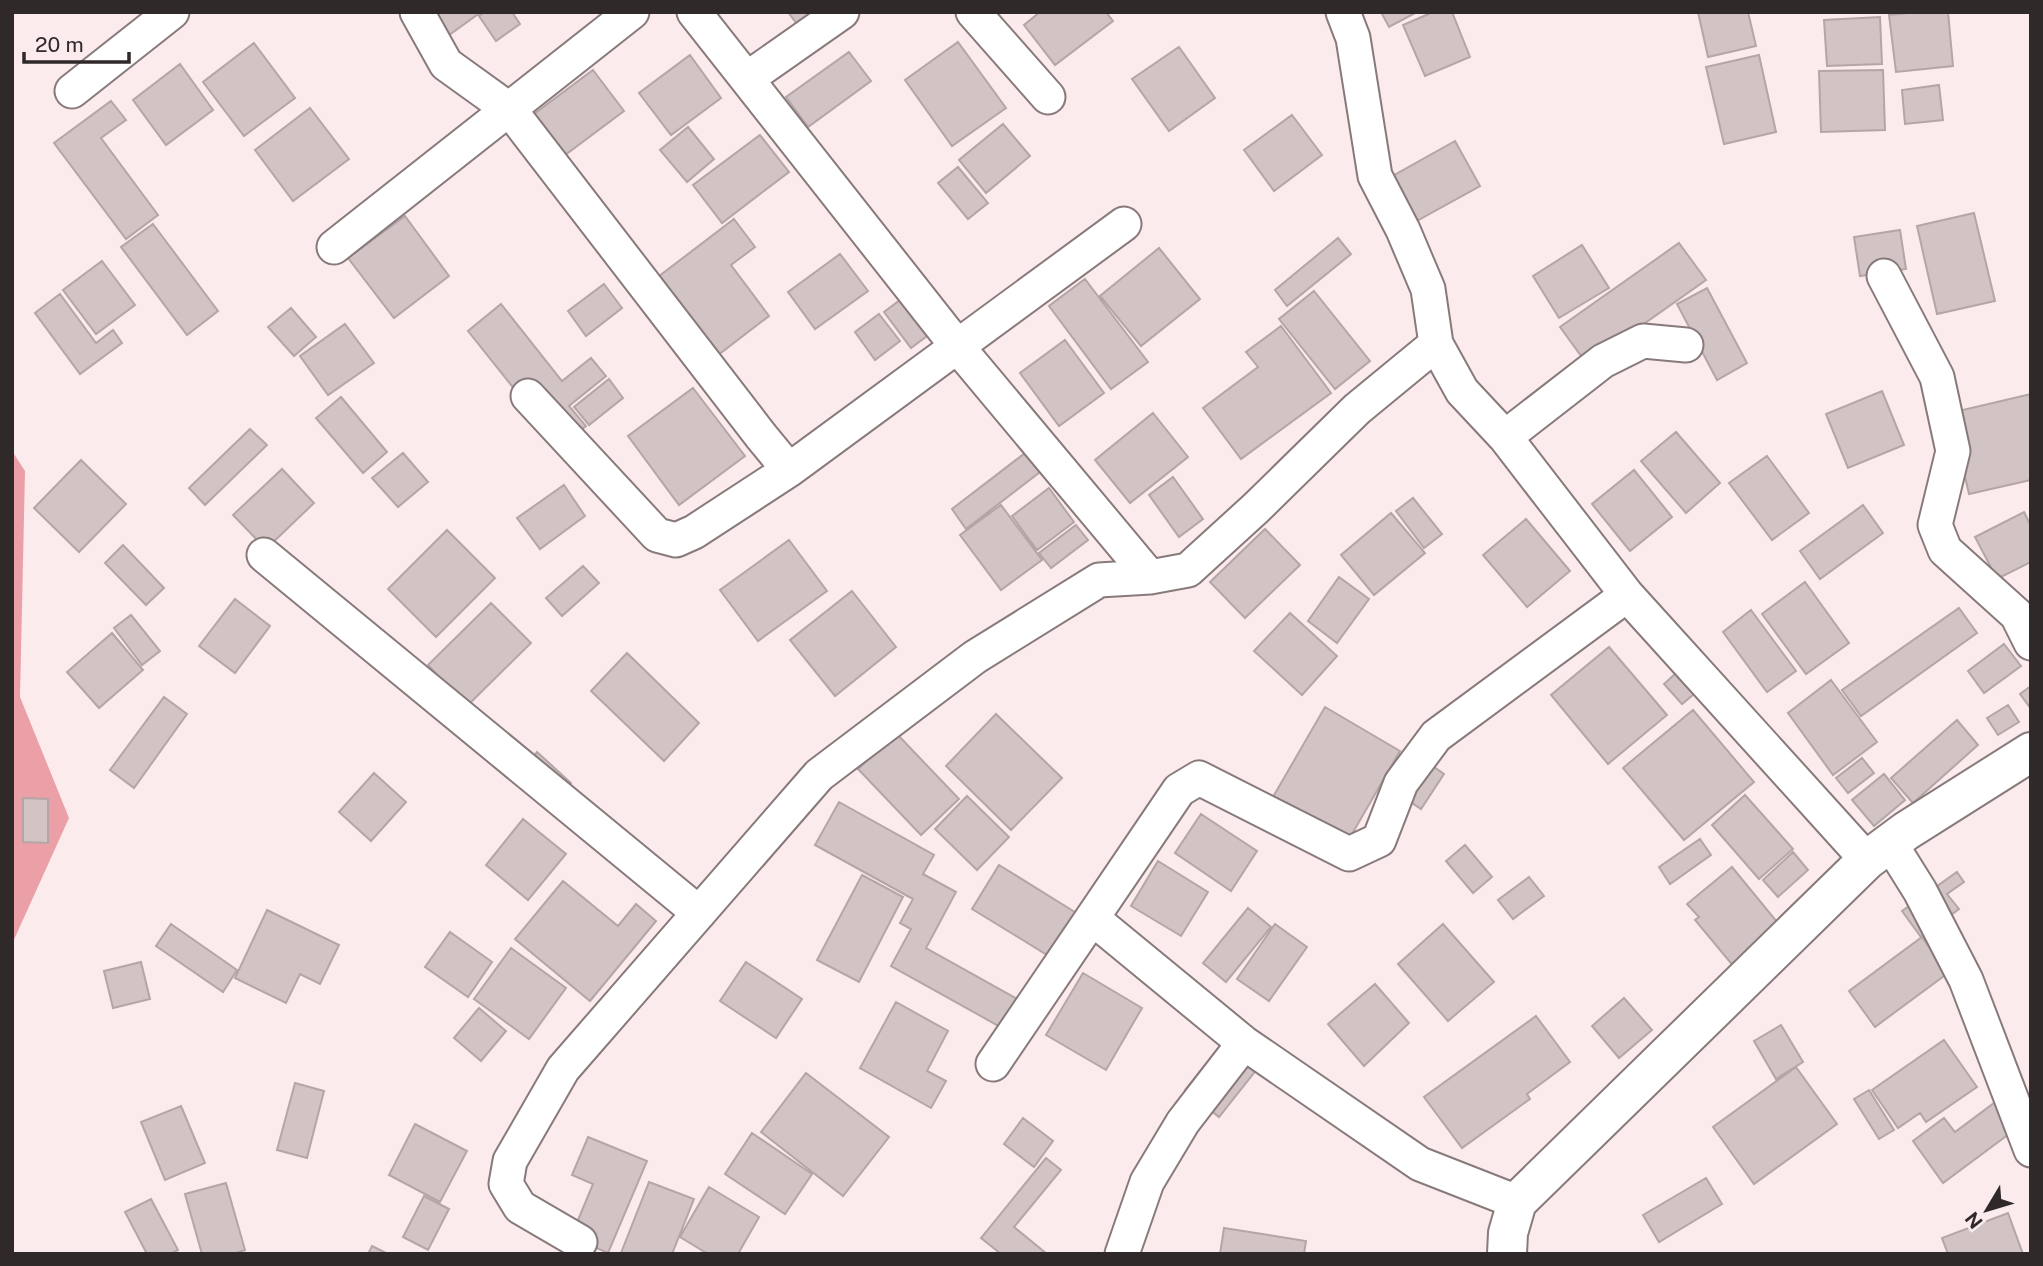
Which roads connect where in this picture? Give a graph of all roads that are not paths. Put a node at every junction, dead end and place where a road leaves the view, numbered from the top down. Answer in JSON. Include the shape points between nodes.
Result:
{"nodes":[{"id":1,"x":172,"y":12,"type":"edge"},
{"id":2,"x":417,"y":12,"type":"edge"},
{"id":3,"x":632,"y":12,"type":"edge"},
{"id":4,"x":695,"y":12,"type":"edge"},
{"id":5,"x":842,"y":12,"type":"edge"},
{"id":6,"x":973,"y":12,"type":"edge"},
{"id":7,"x":1343,"y":12,"type":"edge"},
{"id":8,"x":748,"y":78,"type":"junction"},
{"id":9,"x":72,"y":91,"type":"dead end"},
{"id":10,"x":1048,"y":97,"type":"dead end"},
{"id":11,"x":510,"y":110,"type":"junction"},
{"id":12,"x":1124,"y":224,"type":"dead end"},
{"id":13,"x":334,"y":247,"type":"dead end"},
{"id":14,"x":1884,"y":276,"type":"dead end"},
{"id":15,"x":1436,"y":344,"type":"junction"},
{"id":16,"x":1686,"y":345,"type":"dead end"},
{"id":17,"x":957,"y":346,"type":"junction"},
{"id":18,"x":528,"y":396,"type":"dead end"},
{"id":19,"x":1505,"y":438,"type":"junction"},
{"id":20,"x":789,"y":470,"type":"junction"},
{"id":21,"x":264,"y":555,"type":"dead end"},
{"id":22,"x":1150,"y":577,"type":"junction"},
{"id":23,"x":1628,"y":595,"type":"junction"},
{"id":24,"x":2031,"y":643,"type":"edge"},
{"id":25,"x":2031,"y":752,"type":"edge"},
{"id":26,"x":1879,"y":851,"type":"junction"},
{"id":27,"x":699,"y":913,"type":"junction"},
{"id":28,"x":1093,"y":918,"type":"junction"},
{"id":29,"x":1244,"y":1042,"type":"junction"},
{"id":30,"x":993,"y":1064,"type":"dead end"},
{"id":31,"x":2031,"y":1150,"type":"edge"},
{"id":32,"x":1517,"y":1202,"type":"junction"},
{"id":33,"x":580,"y":1242,"type":"dead end"},
{"id":34,"x":1122,"y":1254,"type":"edge"},
{"id":35,"x":1507,"y":1254,"type":"edge"}],
"edges":[{"from":1,"to":9,"type":"street"},
{"from":2,"to":11,"type":"street","via":[[446,64]]},
{"from":3,"to":11,"type":"street"},
{"from":4,"to":8,"type":"street"},
{"from":5,"to":8,"type":"street"},
{"from":6,"to":10,"type":"street"},
{"from":7,"to":15,"type":"street","via":[[1353,38],[1375,176],[1428,289]]},
{"from":8,"to":17,"type":"street"},
{"from":11,"to":13,"type":"street"},
{"from":11,"to":20,"type":"street"},
{"from":12,"to":17,"type":"street"},
{"from":14,"to":24,"type":"street","via":[[1937,377],[1953,451],[1935,525],[1945,550],[2017,615]]},
{"from":15,"to":19,"type":"street","via":[[1462,391]]},
{"from":15,"to":22,"type":"street","via":[[1357,410],[1188,570]]},
{"from":16,"to":19,"type":"street","via":[[1643,341],[1603,361]]},
{"from":17,"to":20,"type":"street"},
{"from":17,"to":22,"type":"street"},
{"from":18,"to":20,"type":"street","via":[[657,535],[676,540],[694,532]]},
{"from":19,"to":23,"type":"street"},
{"from":21,"to":27,"type":"street"},
{"from":22,"to":27,"type":"street","via":[[1099,580],[975,657],[819,775]]},
{"from":23,"to":26,"type":"street"},
{"from":23,"to":28,"type":"street","via":[[1436,736],[1401,783],[1379,840],[1349,854],[1199,779],[1179,790]]},
{"from":25,"to":26,"type":"street"},
{"from":26,"to":31,"type":"street","via":[[1920,891],[1966,980]]},
{"from":26,"to":32,"type":"street"},
{"from":27,"to":33,"type":"street","via":[[563,1069],[510,1161],[506,1184],[520,1207]]},
{"from":28,"to":29,"type":"street"},
{"from":28,"to":30,"type":"street"},
{"from":29,"to":32,"type":"street","via":[[1420,1164]]},
{"from":29,"to":34,"type":"street","via":[[1183,1122],[1147,1182]]},
{"from":32,"to":35,"type":"street"}]}
